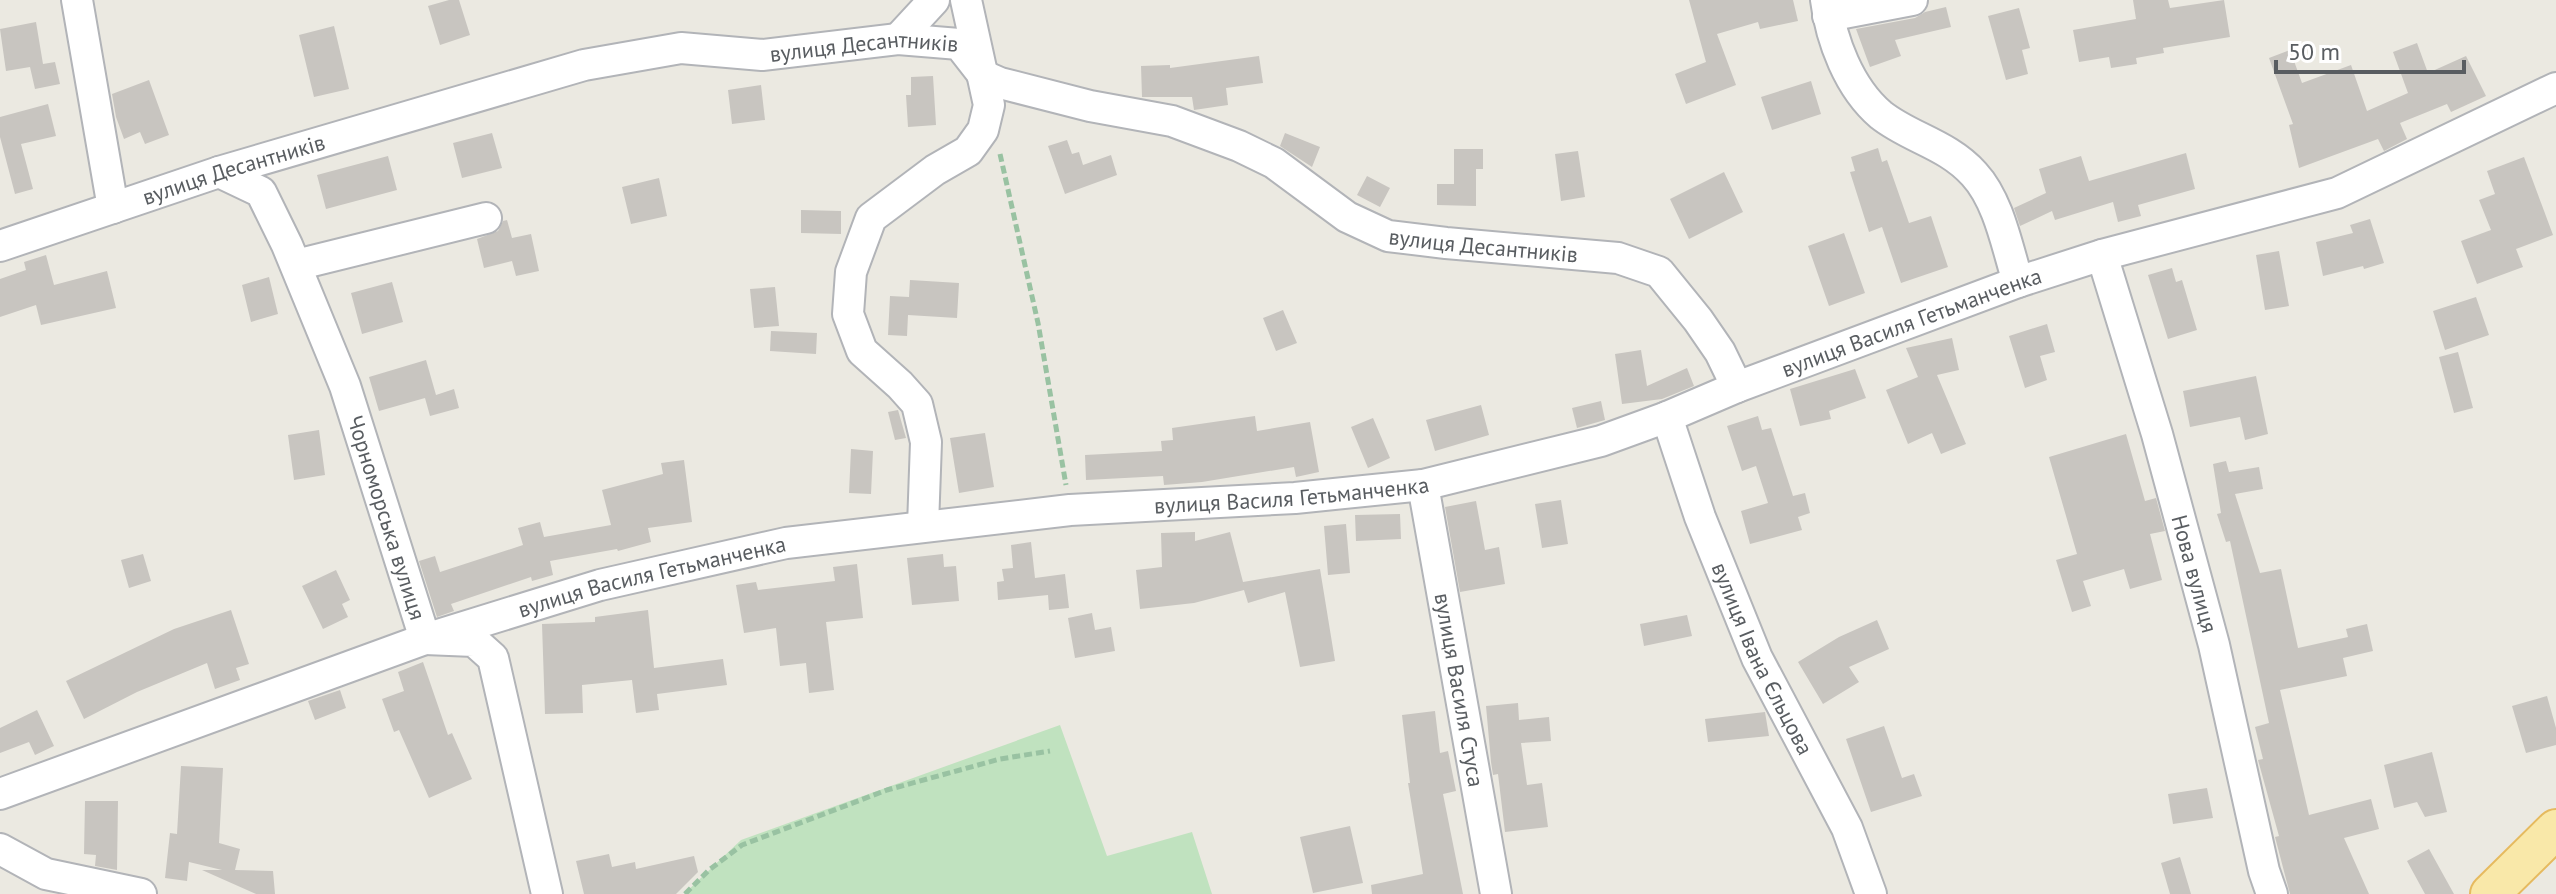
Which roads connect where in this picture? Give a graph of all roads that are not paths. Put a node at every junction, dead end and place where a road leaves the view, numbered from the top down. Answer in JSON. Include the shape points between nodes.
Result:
{"nodes":[{"id":1,"x":77,"y":0,"type":"edge"},
{"id":2,"x":934,"y":0,"type":"edge"},
{"id":3,"x":966,"y":0,"type":"edge"},
{"id":4,"x":1912,"y":0,"type":"edge"},
{"id":5,"x":1827,"y":8,"type":"edge"},
{"id":6,"x":898,"y":39,"type":"junction"},
{"id":7,"x":2556,"y":88,"type":"edge"},
{"id":8,"x":987,"y":90,"type":"junction"},
{"id":9,"x":219,"y":172,"type":"junction"},
{"id":10,"x":113,"y":208,"type":"junction"},
{"id":11,"x":486,"y":218,"type":"dead end"},
{"id":12,"x":0,"y":246,"type":"edge"},
{"id":13,"x":2102,"y":255,"type":"junction"},
{"id":14,"x":296,"y":265,"type":"junction"},
{"id":15,"x":2018,"y":282,"type":"junction"},
{"id":16,"x":1737,"y":387,"type":"junction"},
{"id":17,"x":1667,"y":417,"type":"junction"},
{"id":18,"x":1423,"y":485,"type":"junction"},
{"id":19,"x":923,"y":526,"type":"junction"},
{"id":20,"x":425,"y":639,"type":"junction"},
{"id":21,"x":0,"y":794,"type":"edge"},
{"id":22,"x":2556,"y":829,"type":"edge"},
{"id":23,"x":5,"y":852,"type":"edge"},
{"id":24,"x":35,"y":894,"type":"edge"},
{"id":25,"x":141,"y":894,"type":"edge"},
{"id":26,"x":547,"y":894,"type":"edge"},
{"id":27,"x":1496,"y":894,"type":"edge"},
{"id":28,"x":1871,"y":894,"type":"edge"},
{"id":29,"x":2272,"y":894,"type":"edge"},
{"id":30,"x":2490,"y":894,"type":"edge"}],
"edges":[{"from":1,"to":10,"type":"street"},
{"from":2,"to":6,"type":"street"},
{"from":3,"to":8,"type":"street"},
{"from":4,"to":5,"type":"street"},
{"from":5,"to":15,"type":"street","via":[[1840,53],[1860,93],[1882,115],[1956,156],[1977,177],[1994,207]]},
{"from":6,"to":8,"type":"street","name":"вулиця Десантників","via":[[959,44]]},
{"from":6,"to":9,"type":"street","name":"вулиця Десантників","via":[[762,55],[681,48],[584,65]]},
{"from":7,"to":13,"type":"street","name":"вулиця Василя Гетьманченка","via":[[2337,193]]},
{"from":8,"to":16,"type":"street","name":"вулиця Десантників","via":[[1044,95],[1172,121],[1274,163],[1347,217],[1388,236],[1618,258],[1659,272],[1720,352]]},
{"from":8,"to":19,"type":"street","via":[[983,130],[968,151],[871,218],[851,272],[848,314],[862,351],[917,404],[926,442]]},
{"from":9,"to":10,"type":"street","name":"вулиця Десантників"},
{"from":9,"to":14,"type":"street","name":"Чорноморська вулиця","via":[[261,192]]},
{"from":10,"to":12,"type":"street","name":"вулиця Десантників"},
{"from":11,"to":14,"type":"street"},
{"from":13,"to":15,"type":"street","name":"вулиця Василя Гетьманченка"},
{"from":13,"to":29,"type":"street","name":"Нова вулиця","via":[[2214,645]]},
{"from":14,"to":20,"type":"street","name":"Чорноморська вулиця","via":[[345,386]]},
{"from":15,"to":16,"type":"street","name":"вулиця Василя Гетьманченка"},
{"from":16,"to":17,"type":"street","name":"вулиця Василя Гетьманченка"},
{"from":17,"to":18,"type":"street","name":"вулиця Василя Гетьманченка","via":[[1601,441]]},
{"from":17,"to":28,"type":"street","name":"вулиця Івана Єльцова","via":[[1700,517],[1757,658],[1847,828]]},
{"from":18,"to":19,"type":"street","name":"вулиця Василя Гетьманченка"},
{"from":18,"to":27,"type":"street","name":"вулиця Василя Стуса"},
{"from":19,"to":20,"type":"street","name":"вулиця Василя Гетьманченка","via":[[786,543],[600,585]]},
{"from":20,"to":21,"type":"street","name":"вулиця Василя Гетьманченка"},
{"from":20,"to":26,"type":"street","name":"Чорноморська вулиця","via":[[474,641],[493,658]]},
{"from":22,"to":30,"type":"main road"},
{"from":23,"to":24,"type":"street"},
{"from":23,"to":25,"type":"street","via":[[46,874]]}]}
